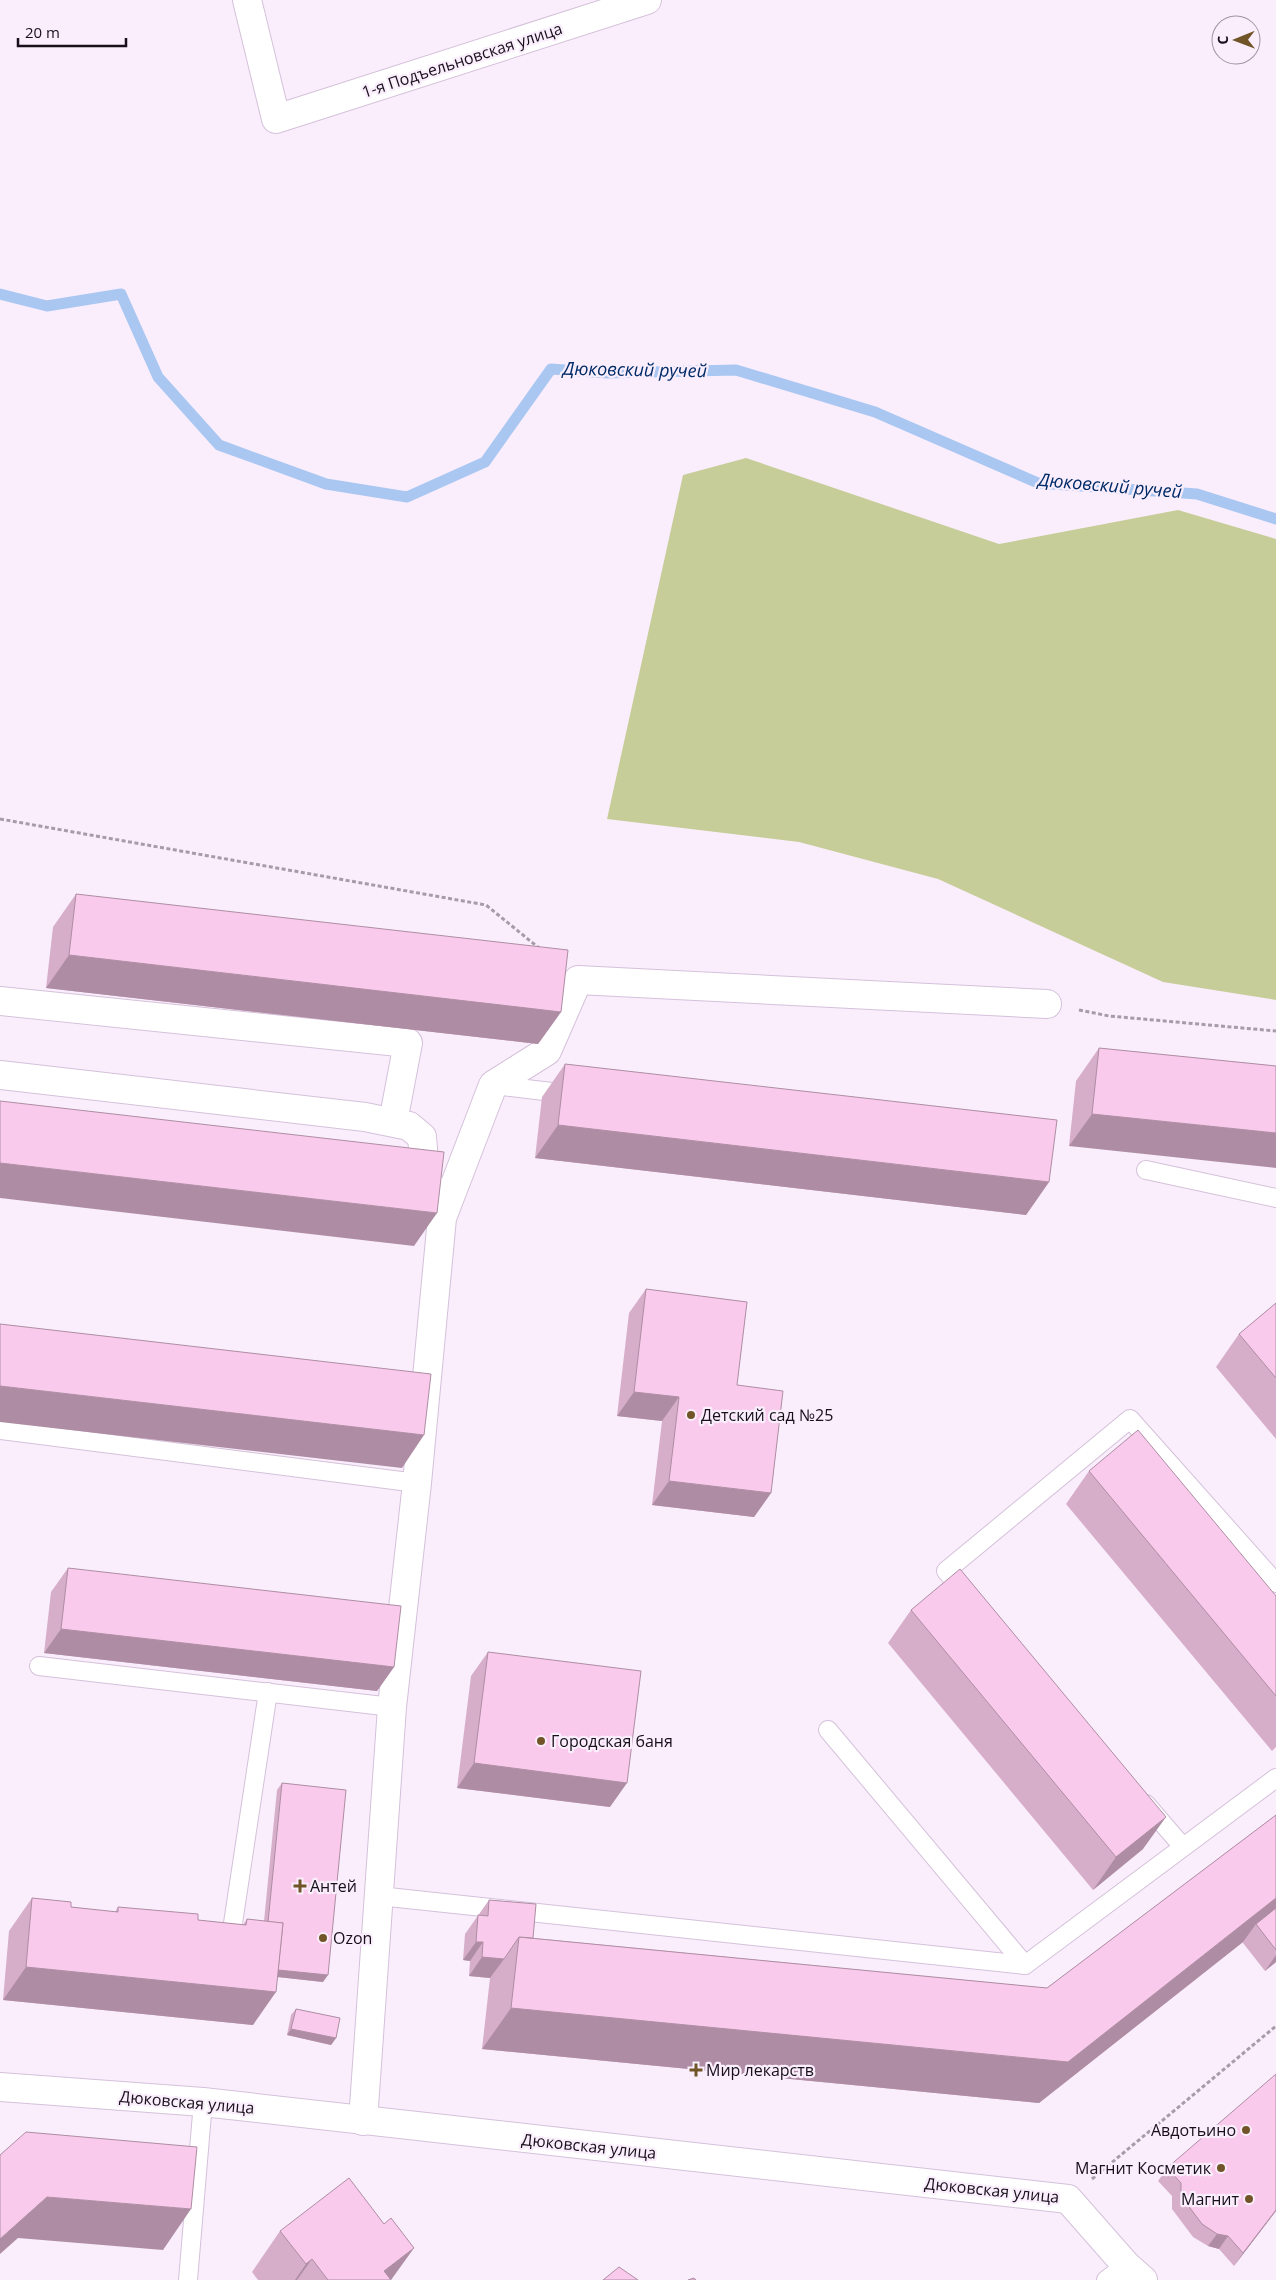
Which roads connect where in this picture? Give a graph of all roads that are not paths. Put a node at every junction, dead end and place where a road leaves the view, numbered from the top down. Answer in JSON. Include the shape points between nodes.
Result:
{"nodes":[{"id":1,"x":247,"y":0,"type":"edge"},
{"id":2,"x":647,"y":0,"type":"edge"},
{"id":3,"x":0,"y":1001,"type":"edge"},
{"id":4,"x":1047,"y":1004,"type":"road end"},
{"id":5,"x":0,"y":1076,"type":"edge"},
{"id":6,"x":493,"y":1086,"type":"junction"},
{"id":7,"x":590,"y":1096,"type":"edge"},
{"id":8,"x":393,"y":1122,"type":"junction"},
{"id":9,"x":1146,"y":1170,"type":"dead end"},
{"id":10,"x":1276,"y":1198,"type":"edge"},
{"id":11,"x":442,"y":1218,"type":"junction"},
{"id":12,"x":0,"y":1430,"type":"edge"},
{"id":13,"x":417,"y":1483,"type":"junction"},
{"id":14,"x":1276,"y":1583,"type":"edge"},
{"id":15,"x":978,"y":1608,"type":"edge"},
{"id":16,"x":39,"y":1666,"type":"dead end"},
{"id":17,"x":268,"y":1692,"type":"junction"},
{"id":18,"x":392,"y":1706,"type":"junction"},
{"id":19,"x":828,"y":1730,"type":"dead end"},
{"id":20,"x":1276,"y":1778,"type":"edge"},
{"id":21,"x":1138,"y":1795,"type":"edge"},
{"id":22,"x":1183,"y":1847,"type":"junction"},
{"id":23,"x":379,"y":1896,"type":"junction"},
{"id":24,"x":211,"y":1941,"type":"edge"},
{"id":25,"x":1025,"y":1965,"type":"junction"},
{"id":26,"x":0,"y":2087,"type":"edge"},
{"id":27,"x":203,"y":2102,"type":"junction"},
{"id":28,"x":362,"y":2121,"type":"junction"},
{"id":29,"x":1125,"y":2275,"type":"edge"},
{"id":30,"x":188,"y":2280,"type":"edge"}],
"edges":[{"from":1,"to":2,"type":"street","name":"1-я Подъельновская улица","via":[[276,119]]},
{"from":3,"to":8,"type":"street","via":[[408,1043]]},
{"from":4,"to":6,"type":"street","via":[[578,980],[547,1051]]},
{"from":5,"to":8,"type":"street"},
{"from":6,"to":7,"type":"lane"},
{"from":6,"to":11,"type":"street"},
{"from":8,"to":11,"type":"street","via":[[409,1126],[422,1137],[425,1172]]},
{"from":9,"to":10,"type":"lane"},
{"from":11,"to":13,"type":"street"},
{"from":12,"to":13,"type":"lane"},
{"from":13,"to":18,"type":"street"},
{"from":14,"to":15,"type":"lane","via":[[1130,1419],[946,1571]]},
{"from":16,"to":17,"type":"lane"},
{"from":17,"to":18,"type":"lane"},
{"from":17,"to":24,"type":"lane","via":[[230,1943]]},
{"from":18,"to":23,"type":"street"},
{"from":19,"to":25,"type":"lane"},
{"from":20,"to":22,"type":"lane"},
{"from":21,"to":22,"type":"lane"},
{"from":22,"to":25,"type":"lane"},
{"from":23,"to":25,"type":"lane"},
{"from":23,"to":28,"type":"street"},
{"from":26,"to":27,"type":"street","name":"Дюковская улица"},
{"from":27,"to":28,"type":"street","name":"Дюковская улица"},
{"from":27,"to":30,"type":"lane"},
{"from":28,"to":29,"type":"street","name":"Дюковская улица","via":[[1068,2198]]}]}
